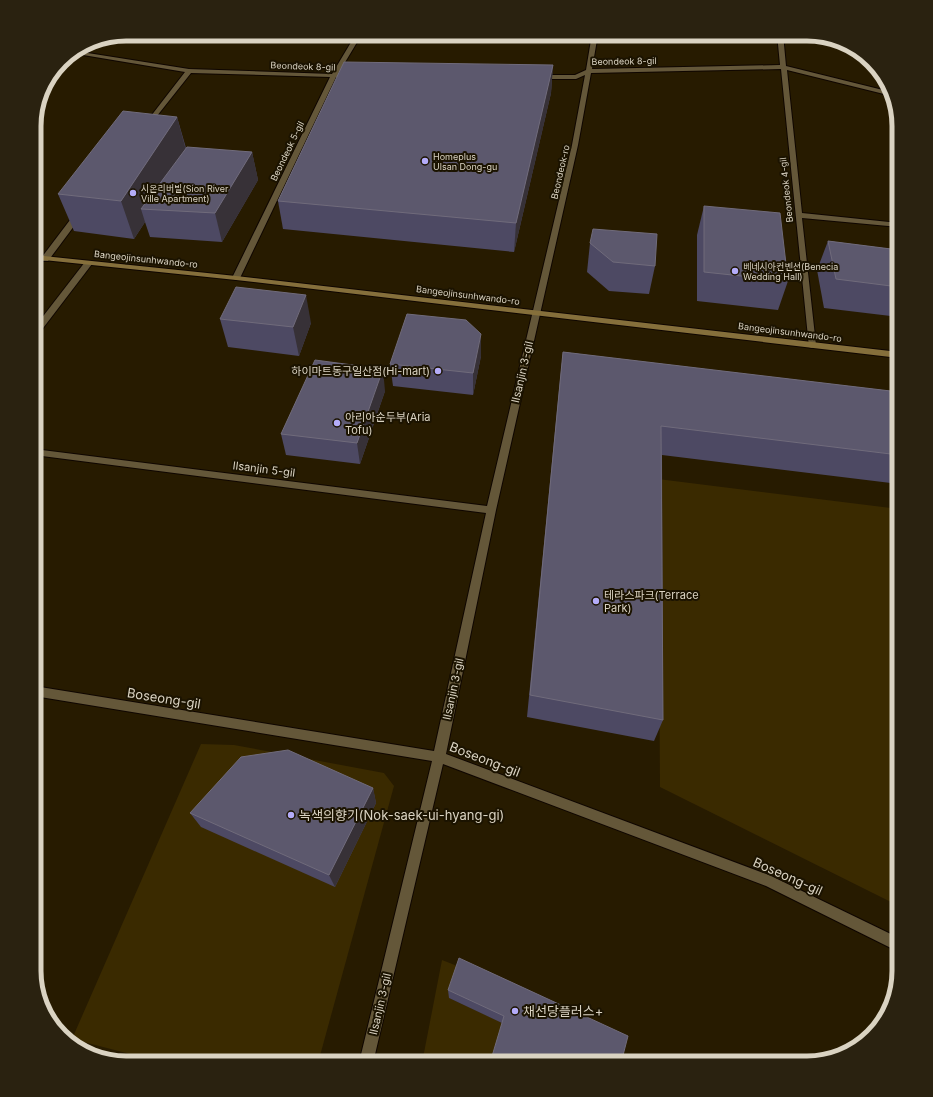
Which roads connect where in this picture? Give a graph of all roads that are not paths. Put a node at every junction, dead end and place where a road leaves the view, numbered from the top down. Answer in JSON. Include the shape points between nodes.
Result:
{"nodes":[{"id":1,"x":355,"y":41,"type":"edge"},
{"id":2,"x":594,"y":41,"type":"edge"},
{"id":3,"x":780,"y":41,"type":"edge"},
{"id":4,"x":82,"y":53,"type":"edge"},
{"id":5,"x":782,"y":67,"type":"junction"},
{"id":6,"x":189,"y":71,"type":"junction"},
{"id":7,"x":588,"y":71,"type":"junction"},
{"id":8,"x":334,"y":76,"type":"junction"},
{"id":9,"x":358,"y":76,"type":"edge"},
{"id":10,"x":529,"y":77,"type":"edge"},
{"id":11,"x":885,"y":92,"type":"edge"},
{"id":12,"x":141,"y":133,"type":"edge"},
{"id":13,"x":84,"y":208,"type":"edge"},
{"id":14,"x":798,"y":215,"type":"junction"},
{"id":15,"x":892,"y":224,"type":"edge"},
{"id":16,"x":41,"y":258,"type":"edge"},
{"id":17,"x":45,"y":258,"type":"junction"},
{"id":18,"x":88,"y":264,"type":"junction"},
{"id":19,"x":236,"y":278,"type":"junction"},
{"id":20,"x":535,"y":313,"type":"junction"},
{"id":21,"x":41,"y":325,"type":"edge"},
{"id":22,"x":812,"y":345,"type":"junction"},
{"id":23,"x":892,"y":354,"type":"edge"},
{"id":24,"x":41,"y":453,"type":"edge"},
{"id":25,"x":491,"y":510,"type":"junction"},
{"id":26,"x":41,"y":693,"type":"edge"},
{"id":27,"x":439,"y":757,"type":"junction"},
{"id":28,"x":892,"y":942,"type":"edge"},
{"id":29,"x":368,"y":1056,"type":"edge"}],
"edges":[{"from":1,"to":8,"type":"street","name":"Beondeok 5-gil"},
{"from":2,"to":7,"type":"street","name":"Beondeok-ro"},
{"from":3,"to":5,"type":"street","name":"Beondeok 4-gil"},
{"from":4,"to":6,"type":"street","name":"Beondeok 8-gil"},
{"from":5,"to":7,"type":"street","name":"Beondeok 8-gil"},
{"from":5,"to":11,"type":"street","name":"Beondeok 8-gil"},
{"from":5,"to":14,"type":"street","name":"Beondeok 4-gil"},
{"from":6,"to":8,"type":"street","name":"Beondeok 8-gil"},
{"from":6,"to":12,"type":"street"},
{"from":7,"to":10,"type":"street","name":"Beondeok 8-gil","via":[[576,77]]},
{"from":7,"to":20,"type":"street","name":"Beondeok-ro","via":[[576,145]]},
{"from":8,"to":9,"type":"street","name":"Beondeok 8-gil"},
{"from":8,"to":19,"type":"street","name":"Beondeok 5-gil"},
{"from":13,"to":17,"type":"street"},
{"from":14,"to":15,"type":"street"},
{"from":14,"to":22,"type":"street","name":"Beondeok 4-gil"},
{"from":16,"to":17,"type":"main road","name":"Bangeojinsunhwando-ro"},
{"from":17,"to":18,"type":"main road","name":"Bangeojinsunhwando-ro"},
{"from":18,"to":19,"type":"main road","name":"Bangeojinsunhwando-ro"},
{"from":18,"to":21,"type":"street"},
{"from":19,"to":20,"type":"main road","name":"Bangeojinsunhwando-ro"},
{"from":20,"to":22,"type":"main road","name":"Bangeojinsunhwando-ro"},
{"from":20,"to":25,"type":"street","name":"Ilsanjin 3-gil"},
{"from":22,"to":23,"type":"main road","name":"Bangeojinsunhwando-ro"},
{"from":24,"to":25,"type":"street","name":"Ilsanjin 5-gil"},
{"from":25,"to":27,"type":"street","name":"Ilsanjin 3-gil"},
{"from":26,"to":27,"type":"street","name":"Boseong-gil"},
{"from":27,"to":28,"type":"street","name":"Boseong-gil","via":[[769,881]]},
{"from":27,"to":29,"type":"street","name":"Ilsanjin 3-gil"}]}
